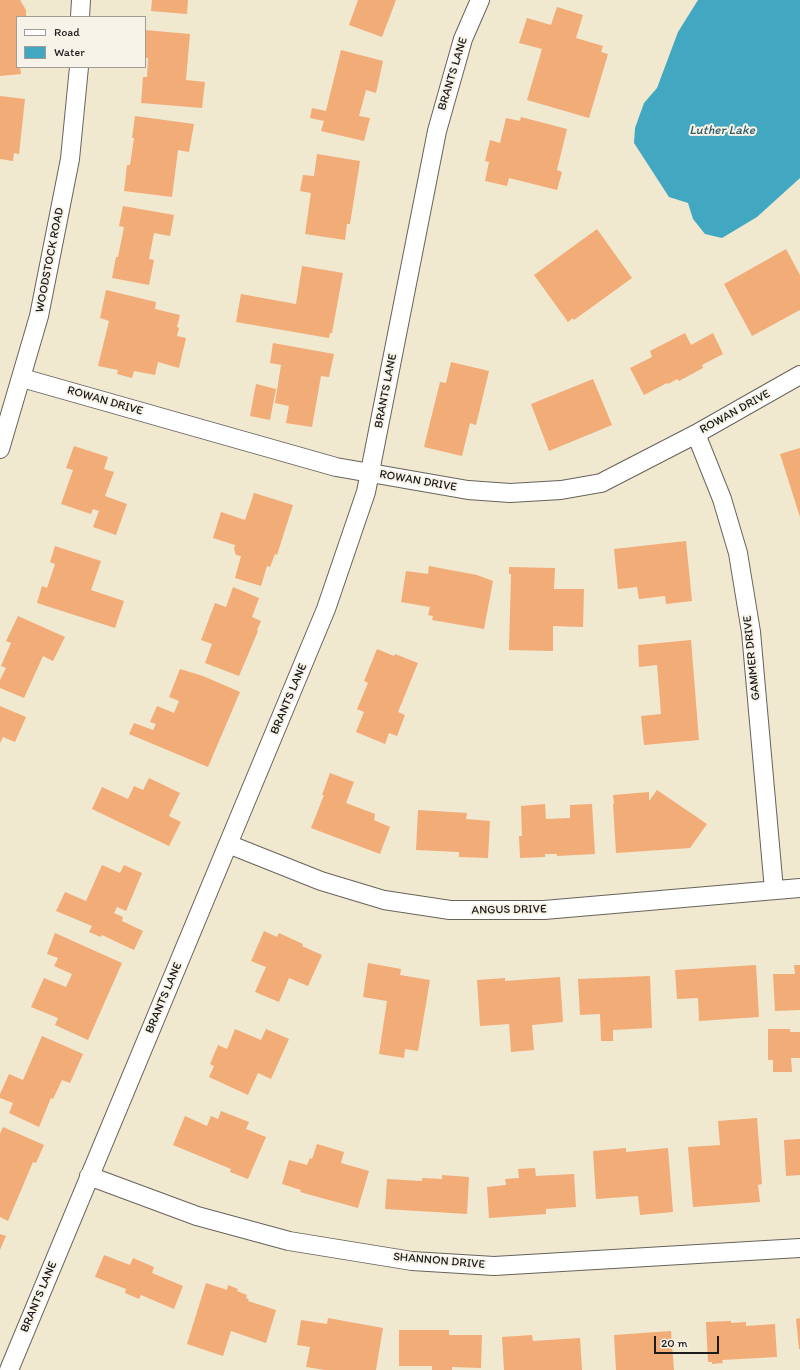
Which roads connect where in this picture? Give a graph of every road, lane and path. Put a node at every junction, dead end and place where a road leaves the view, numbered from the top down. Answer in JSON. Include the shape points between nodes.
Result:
{"nodes":[{"id":1,"x":81,"y":0,"type":"edge"},
{"id":2,"x":480,"y":0,"type":"edge"},
{"id":3,"x":80,"y":16,"type":"edge"},
{"id":4,"x":79,"y":68,"type":"edge"},
{"id":5,"x":800,"y":376,"type":"edge"},
{"id":6,"x":22,"y":378,"type":"junction"},
{"id":7,"x":696,"y":434,"type":"junction"},
{"id":8,"x":0,"y":450,"type":"edge"},
{"id":9,"x":370,"y":472,"type":"junction"},
{"id":10,"x":228,"y":844,"type":"junction"},
{"id":11,"x":800,"y":888,"type":"edge"},
{"id":12,"x":774,"y":890,"type":"junction"},
{"id":13,"x":89,"y":1176,"type":"junction"},
{"id":14,"x":800,"y":1248,"type":"edge"},
{"id":15,"x":9,"y":1370,"type":"edge"}],
"edges":[{"from":1,"to":3,"type":"street"},
{"from":2,"to":9,"type":"street","name":"BRANTS LANE","via":[[463,39],[437,131]]},
{"from":4,"to":6,"type":"street","name":"WOODSTOCK ROAD","via":[[70,159],[39,316]]},
{"from":5,"to":7,"type":"street","name":"ROWAN DRIVE"},
{"from":6,"to":8,"type":"street","name":"WOODSTOCK ROAD"},
{"from":6,"to":9,"type":"street","name":"ROWAN DRIVE","via":[[336,467]]},
{"from":7,"to":9,"type":"street","name":"ROWAN DRIVE","via":[[601,483],[561,490],[510,493],[468,490]]},
{"from":7,"to":12,"type":"street","name":"GAMMER DRIVE","via":[[722,498],[738,553],[751,632]]},
{"from":9,"to":10,"type":"street","name":"BRANTS LANE","via":[[366,492],[326,609]]},
{"from":10,"to":12,"type":"street","name":"ANGUS DRIVE","via":[[321,881],[363,894],[384,900],[450,910],[544,910]]},
{"from":10,"to":13,"type":"street","name":"BRANTS LANE"},
{"from":11,"to":12,"type":"street","name":"ANGUS DRIVE"},
{"from":13,"to":14,"type":"street","name":"SHANNON DRIVE","via":[[198,1216],[289,1241],[412,1261],[494,1266]]},
{"from":13,"to":15,"type":"street","name":"BRANTS LANE"}]}
